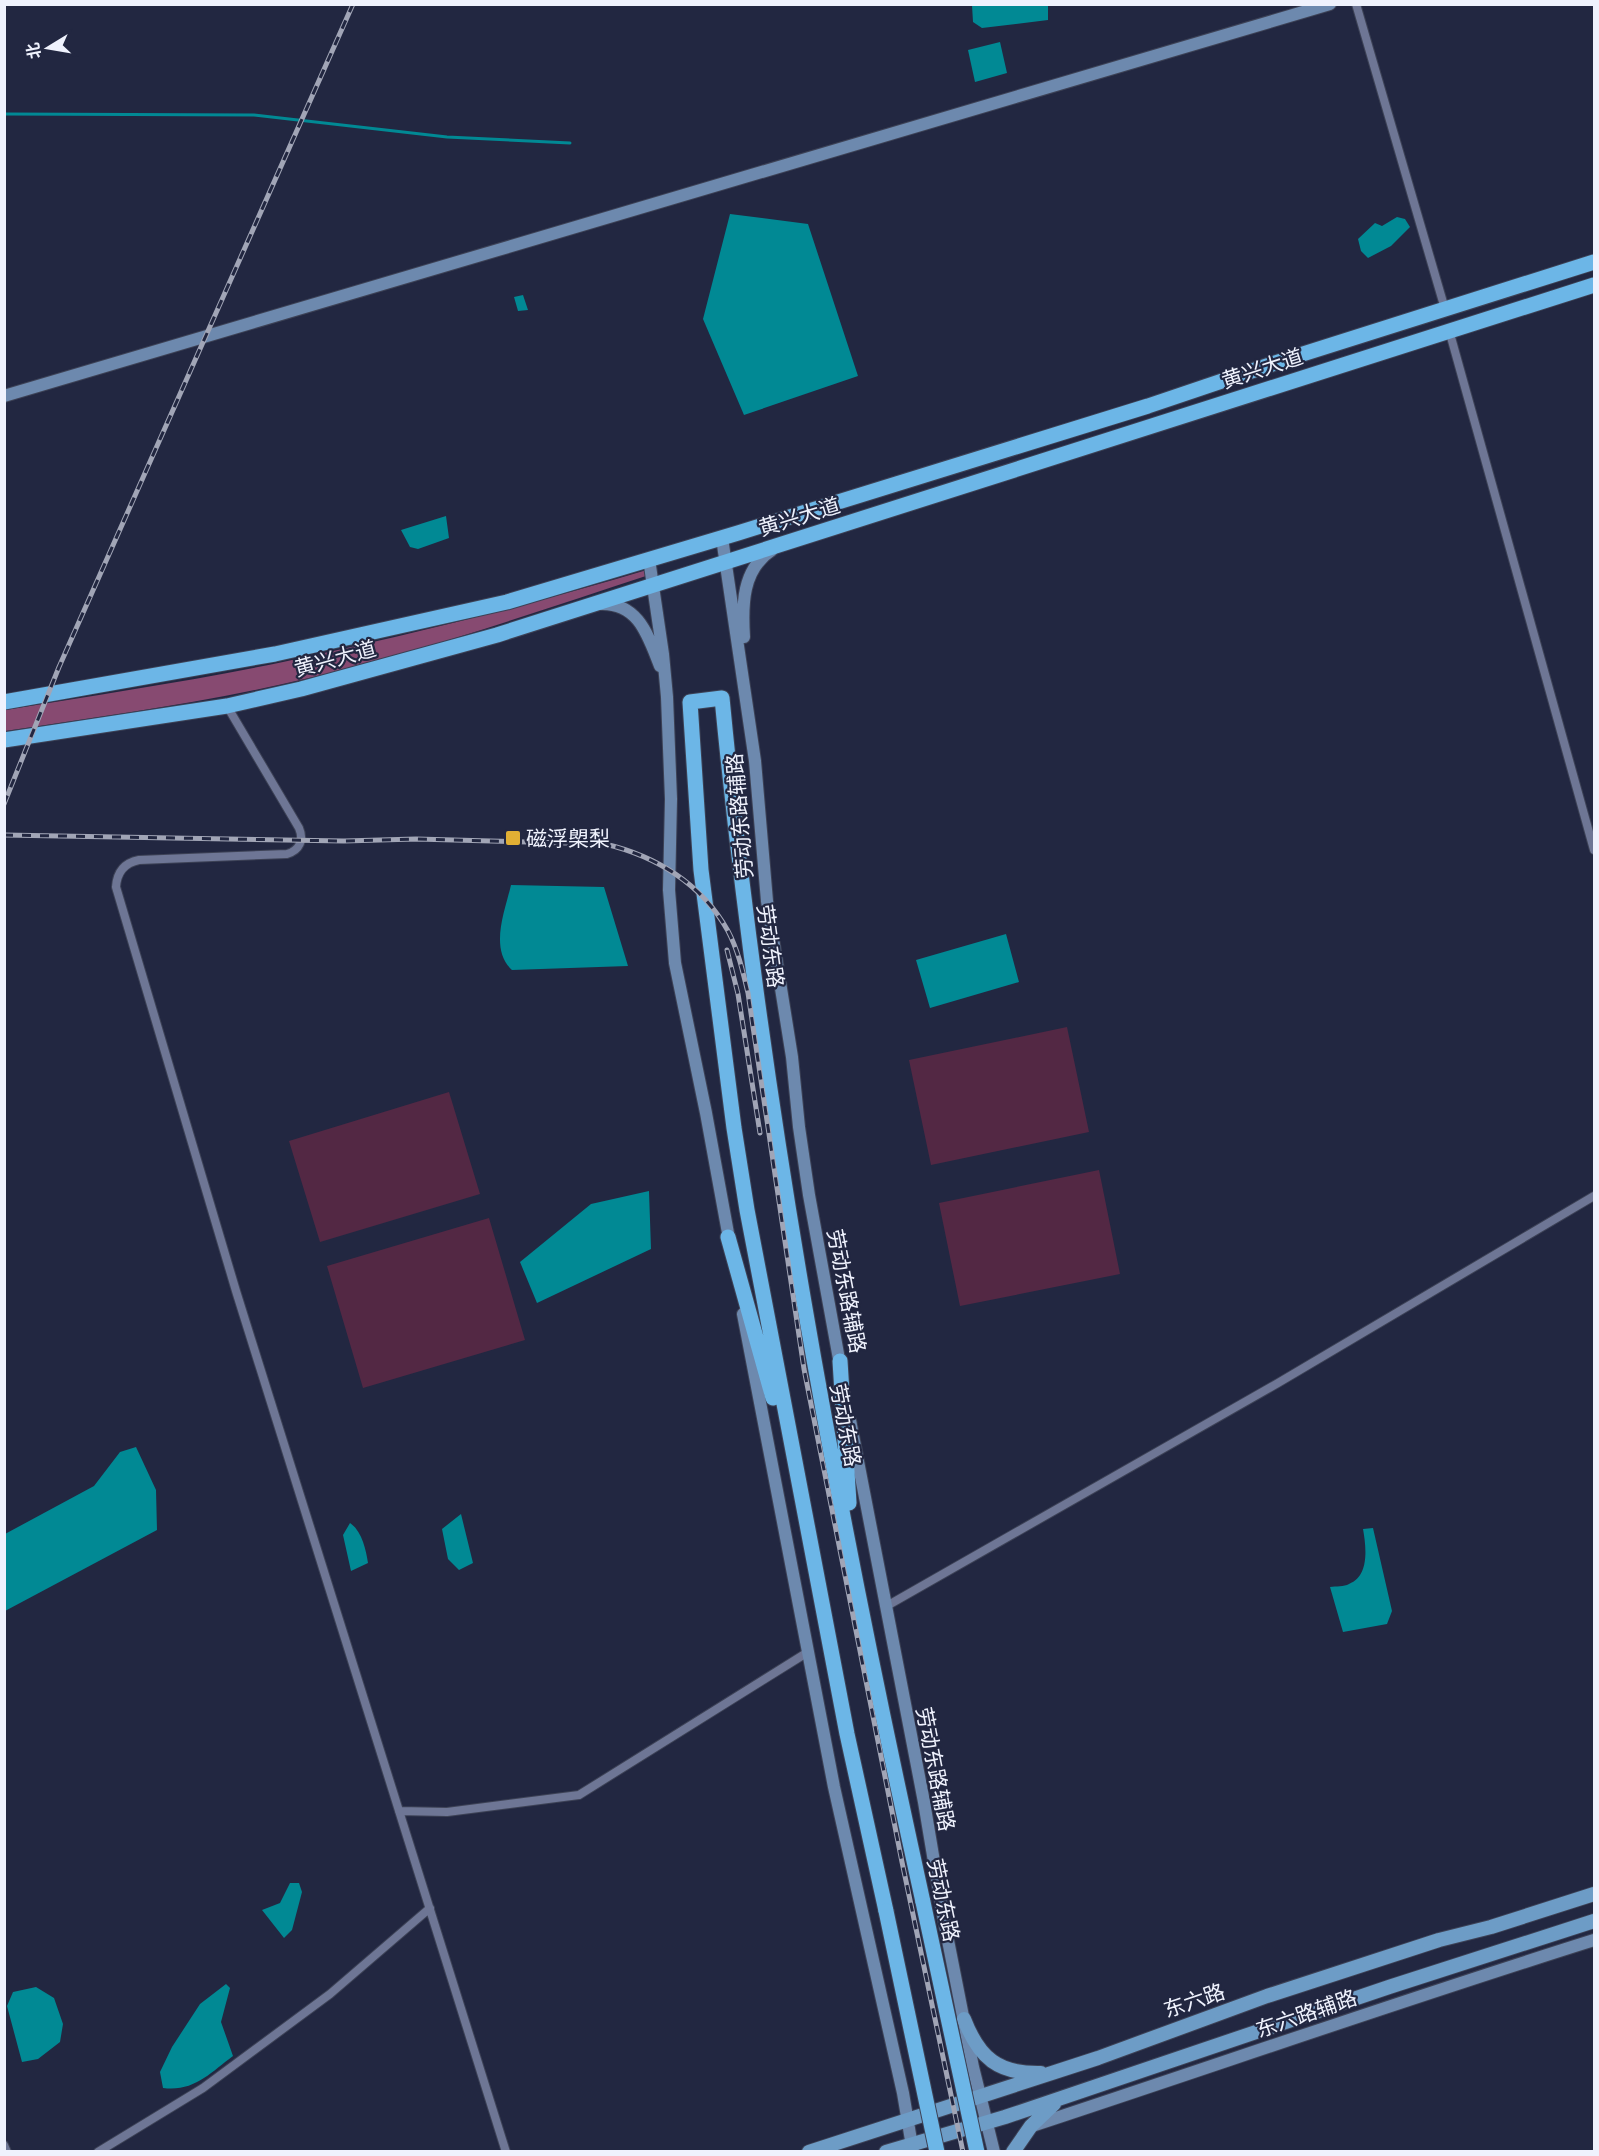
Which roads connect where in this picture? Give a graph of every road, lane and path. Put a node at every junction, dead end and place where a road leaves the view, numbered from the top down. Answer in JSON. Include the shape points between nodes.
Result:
{"nodes":[{"id":1,"x":1330,"y":4,"type":"edge"},
{"id":2,"x":1356,"y":4,"type":"edge"},
{"id":3,"x":1594,"y":262,"type":"edge"},
{"id":4,"x":1594,"y":285,"type":"edge"},
{"id":5,"x":1445,"y":309,"type":"junction"},
{"id":6,"x":1449,"y":330,"type":"junction"},
{"id":7,"x":4,"y":396,"type":"edge"},
{"id":8,"x":722,"y":538,"type":"junction"},
{"id":9,"x":782,"y":544,"type":"junction"},
{"id":10,"x":650,"y":559,"type":"junction"},
{"id":11,"x":726,"y":562,"type":"junction"},
{"id":12,"x":653,"y":586,"type":"junction"},
{"id":13,"x":597,"y":604,"type":"junction"},
{"id":14,"x":667,"y":697,"type":"junction"},
{"id":15,"x":4,"y":702,"type":"edge"},
{"id":16,"x":227,"y":706,"type":"junction"},
{"id":17,"x":750,"y":725,"type":"junction"},
{"id":18,"x":4,"y":740,"type":"edge"},
{"id":19,"x":1594,"y":850,"type":"edge"},
{"id":20,"x":1594,"y":1196,"type":"edge"},
{"id":21,"x":728,"y":1237,"type":"junction"},
{"id":22,"x":840,"y":1362,"type":"junction"},
{"id":23,"x":812,"y":1549,"type":"junction"},
{"id":24,"x":885,"y":1607,"type":"junction"},
{"id":25,"x":867,"y":1646,"type":"junction"},
{"id":26,"x":808,"y":1652,"type":"junction"},
{"id":27,"x":399,"y":1811,"type":"junction"},
{"id":28,"x":1594,"y":1894,"type":"edge"},
{"id":29,"x":430,"y":1908,"type":"junction"},
{"id":30,"x":1594,"y":1921,"type":"edge"},
{"id":31,"x":1594,"y":1940,"type":"edge"},
{"id":32,"x":964,"y":2019,"type":"junction"},
{"id":33,"x":1058,"y":2071,"type":"junction"},
{"id":34,"x":981,"y":2096,"type":"junction"},
{"id":35,"x":1065,"y":2097,"type":"junction"},
{"id":36,"x":907,"y":2119,"type":"junction"},
{"id":37,"x":987,"y":2122,"type":"junction"},
{"id":38,"x":1031,"y":2126,"type":"junction"},
{"id":39,"x":4,"y":2145,"type":"edge"},
{"id":40,"x":913,"y":2147,"type":"edge"},
{"id":41,"x":7,"y":2151,"type":"edge"},
{"id":42,"x":98,"y":2151,"type":"edge"},
{"id":43,"x":506,"y":2151,"type":"edge"},
{"id":44,"x":809,"y":2151,"type":"edge"},
{"id":45,"x":886,"y":2151,"type":"edge"},
{"id":46,"x":937,"y":2151,"type":"edge"},
{"id":47,"x":977,"y":2151,"type":"edge"},
{"id":48,"x":994,"y":2151,"type":"edge"},
{"id":49,"x":1013,"y":2151,"type":"edge"}],
"edges":[{"from":1,"to":7,"type":"main road"},
{"from":2,"to":5,"type":"street"},
{"from":3,"to":5,"type":"highway","name":"黄兴大道"},
{"from":4,"to":6,"type":"highway","name":"黄兴大道"},
{"from":5,"to":8,"type":"highway","name":"黄兴大道"},
{"from":6,"to":9,"type":"highway","name":"黄兴大道"},
{"from":6,"to":19,"type":"street"},
{"from":8,"to":10,"type":"highway","name":"黄兴大道"},
{"from":8,"to":11,"type":"main road","name":"劳动东路辅路"},
{"from":9,"to":11,"type":"highway","name":"黄兴大道"},
{"from":9,"to":17,"type":"main road","via":[[757,562],[746,588],[743,623]]},
{"from":10,"to":12,"type":"main road"},
{"from":10,"to":15,"type":"highway","name":"黄兴大道","via":[[507,602],[366,635]]},
{"from":11,"to":12,"type":"highway","name":"黄兴大道"},
{"from":11,"to":17,"type":"main road","name":"劳动东路辅路"},
{"from":12,"to":13,"type":"highway","name":"黄兴大道"},
{"from":12,"to":14,"type":"main road"},
{"from":13,"to":14,"type":"main road","via":[[621,606],[640,622],[660,668]]},
{"from":13,"to":16,"type":"highway","name":"黄兴大道","via":[[377,669]]},
{"from":14,"to":21,"type":"main road","via":[[669,890],[675,963]]},
{"from":16,"to":18,"type":"highway","name":"黄兴大道"},
{"from":16,"to":27,"type":"street","via":[[299,828],[302,839],[297,849],[287,854],[138,860],[120,872],[116,886],[236,1291]]},
{"from":17,"to":22,"type":"main road","name":"劳动东路辅路","via":[[767,902],[809,1195]]},
{"from":20,"to":24,"type":"street","via":[[1278,1383]]},
{"from":21,"to":23,"type":"highway"},
{"from":21,"to":26,"type":"main road"},
{"from":22,"to":24,"type":"main road","name":"劳动东路辅路"},
{"from":22,"to":25,"type":"highway","via":[[846,1478]]},
{"from":23,"to":25,"type":"highway","name":"劳动东路","via":[[734,1128],[701,870],[690,702],[722,698],[745,915],[789,1214]]},
{"from":23,"to":46,"type":"highway","bridge":true,"via":[[847,1734]]},
{"from":24,"to":32,"type":"main road","name":"劳动东路辅路"},
{"from":25,"to":47,"type":"highway","name":"劳动东路","bridge":true},
{"from":26,"to":27,"type":"street","via":[[579,1795],[447,1812]]},
{"from":26,"to":36,"type":"main road"},
{"from":27,"to":29,"type":"street"},
{"from":28,"to":33,"type":"main road","name":"东六路","via":[[1278,1993]]},
{"from":29,"to":42,"type":"street","via":[[330,1994],[203,2088]]},
{"from":29,"to":43,"type":"street"},
{"from":30,"to":35,"type":"main road"},
{"from":31,"to":38,"type":"main road","name":"东六路辅路"},
{"from":32,"to":33,"type":"main road","via":[[977,2046],[994,2064],[1023,2072]]},
{"from":32,"to":34,"type":"main road","name":"劳动东路辅路"},
{"from":33,"to":34,"type":"main road","name":"东六路"},
{"from":34,"to":36,"type":"main road","name":"东六路"},
{"from":34,"to":37,"type":"main road","name":"劳动东路辅路"},
{"from":35,"to":37,"type":"main road"},
{"from":35,"to":38,"type":"main road"},
{"from":36,"to":40,"type":"main road"},
{"from":36,"to":44,"type":"main road","name":"东六路"},
{"from":37,"to":40,"type":"main road"},
{"from":37,"to":48,"type":"main road","name":"劳动东路辅路"},
{"from":38,"to":49,"type":"main road"},
{"from":39,"to":41,"type":"street"},
{"from":40,"to":45,"type":"main road"}]}
